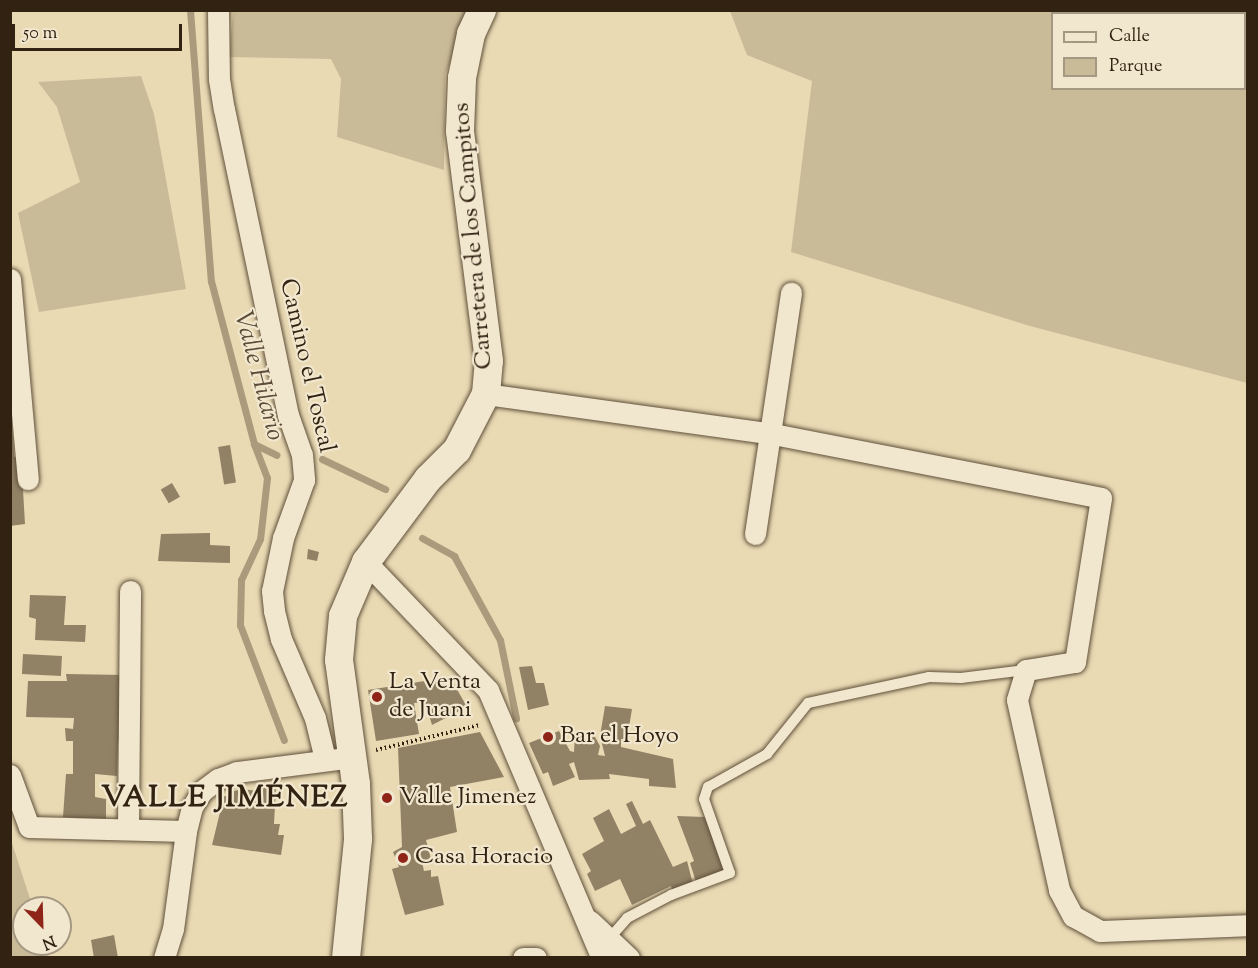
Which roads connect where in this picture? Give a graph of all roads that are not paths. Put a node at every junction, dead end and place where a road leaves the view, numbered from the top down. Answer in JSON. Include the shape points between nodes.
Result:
{"nodes":[{"id":1,"x":218,"y":10,"type":"edge"},
{"id":2,"x":482,"y":10,"type":"edge"},
{"id":3,"x":10,"y":279,"type":"edge"},
{"id":4,"x":791,"y":293,"type":"dead end"},
{"id":5,"x":486,"y":394,"type":"junction"},
{"id":6,"x":768,"y":433,"type":"junction"},
{"id":7,"x":28,"y":479,"type":"dead end"},
{"id":8,"x":755,"y":534,"type":"dead end"},
{"id":9,"x":366,"y":562,"type":"junction"},
{"id":10,"x":130,"y":591,"type":"dead end"},
{"id":11,"x":1026,"y":670,"type":"junction"},
{"id":12,"x":353,"y":758,"type":"junction"},
{"id":13,"x":325,"y":759,"type":"junction"},
{"id":14,"x":10,"y":775,"type":"edge"},
{"id":15,"x":128,"y":828,"type":"junction"},
{"id":16,"x":186,"y":831,"type":"junction"},
{"id":17,"x":1248,"y":926,"type":"edge"},
{"id":18,"x":605,"y":948,"type":"edge"},
{"id":19,"x":164,"y":957,"type":"edge"},
{"id":20,"x":346,"y":957,"type":"edge"},
{"id":21,"x":522,"y":957,"type":"edge"},
{"id":22,"x":536,"y":957,"type":"edge"},
{"id":23,"x":629,"y":957,"type":"edge"}],
"edges":[{"from":1,"to":13,"type":"street","name":"Camino el Toscal","via":[[219,79],[224,110],[288,415],[302,455],[304,480],[283,538],[272,591],[274,610],[281,639],[315,718]]},
{"from":2,"to":5,"type":"main road","name":"Carretera de los Campitos","via":[[471,34],[462,78],[460,131],[489,361]]},
{"from":3,"to":7,"type":"street"},
{"from":4,"to":6,"type":"street"},
{"from":5,"to":6,"type":"street"},
{"from":5,"to":9,"type":"main road","name":"Carretera de los Campitos","via":[[457,450],[428,479]]},
{"from":6,"to":8,"type":"street"},
{"from":6,"to":11,"type":"street","via":[[1101,498],[1075,662]]},
{"from":9,"to":12,"type":"main road","name":"Carretera de los Campitos","via":[[343,616],[339,660]]},
{"from":9,"to":18,"type":"street","via":[[488,690],[585,916]]},
{"from":10,"to":15,"type":"street"},
{"from":11,"to":17,"type":"street","via":[[1017,700],[1059,890],[1073,916],[1100,931]]},
{"from":11,"to":18,"type":"lane","via":[[961,678],[928,677],[808,703],[767,754],[708,787],[704,800],[730,873],[671,895],[636,914]]},
{"from":12,"to":13,"type":"street"},
{"from":12,"to":20,"type":"main road","name":"Carretera de los Campitos","via":[[358,839]]},
{"from":13,"to":16,"type":"street","via":[[218,779],[202,791],[192,807]]},
{"from":14,"to":15,"type":"street","via":[[29,827]]},
{"from":15,"to":16,"type":"street"},
{"from":16,"to":19,"type":"street","via":[[173,929]]},
{"from":18,"to":23,"type":"street"},
{"from":21,"to":22,"type":"street"}]}
